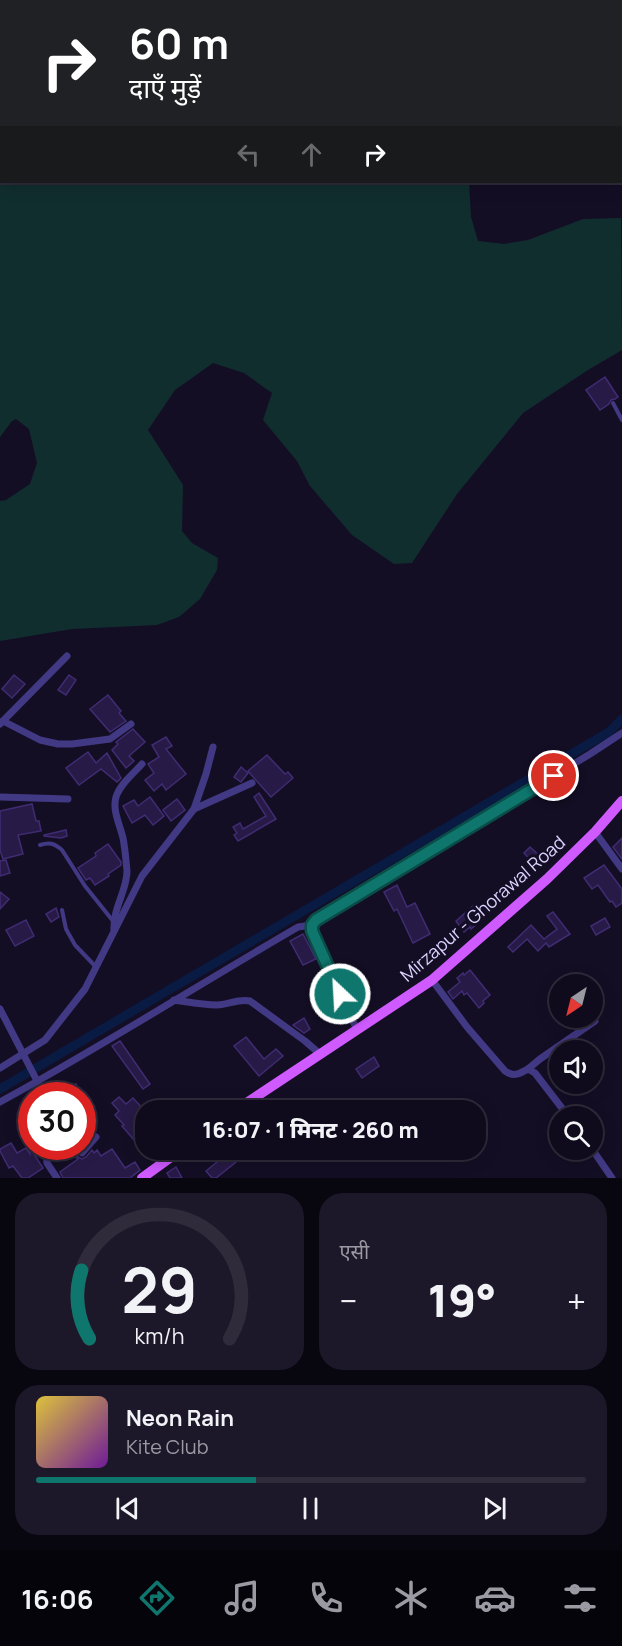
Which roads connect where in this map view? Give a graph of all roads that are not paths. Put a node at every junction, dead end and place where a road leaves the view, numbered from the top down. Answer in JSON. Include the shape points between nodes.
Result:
{"nodes":[{"id":1,"x":613,"y":403,"type":"dead end"},
{"id":2,"x":622,"y":420,"type":"edge"},
{"id":3,"x":67,"y":656,"type":"dead end"},
{"id":4,"x":2,"y":723,"type":"edge"},
{"id":5,"x":131,"y":724,"type":"dead end"},
{"id":6,"x":622,"y":733,"type":"edge"},
{"id":7,"x":213,"y":747,"type":"dead end"},
{"id":8,"x":142,"y":764,"type":"dead end"},
{"id":9,"x":252,"y":783,"type":"dead end"},
{"id":10,"x":0,"y":798,"type":"edge"},
{"id":11,"x":68,"y":799,"type":"dead end"},
{"id":12,"x":622,"y":801,"type":"edge"},
{"id":13,"x":194,"y":809,"type":"junction"},
{"id":14,"x":595,"y":832,"type":"junction"},
{"id":15,"x":39,"y":845,"type":"dead end"},
{"id":16,"x":622,"y":870,"type":"edge"},
{"id":17,"x":62,"y":910,"type":"dead end"},
{"id":18,"x":114,"y":922,"type":"junction"},
{"id":19,"x":312,"y":925,"type":"junction"},
{"id":20,"x":114,"y":933,"type":"junction"},
{"id":21,"x":96,"y":968,"type":"junction"},
{"id":22,"x":432,"y":980,"type":"junction"},
{"id":23,"x":173,"y":1000,"type":"junction"},
{"id":24,"x":0,"y":1009,"type":"edge"},
{"id":25,"x":585,"y":1028,"type":"edge"},
{"id":26,"x":357,"y":1030,"type":"junction"},
{"id":27,"x":23,"y":1054,"type":"junction"},
{"id":28,"x":320,"y":1054,"type":"junction"},
{"id":29,"x":0,"y":1068,"type":"edge"},
{"id":30,"x":528,"y":1069,"type":"junction"},
{"id":31,"x":36,"y":1078,"type":"junction"},
{"id":32,"x":37,"y":1082,"type":"edge"},
{"id":33,"x":251,"y":1100,"type":"edge"},
{"id":34,"x":0,"y":1102,"type":"edge"},
{"id":35,"x":560,"y":1106,"type":"edge"},
{"id":36,"x":48,"y":1160,"type":"edge"},
{"id":37,"x":167,"y":1160,"type":"edge"},
{"id":38,"x":600,"y":1160,"type":"edge"},
{"id":39,"x":57,"y":1178,"type":"edge"},
{"id":40,"x":142,"y":1178,"type":"edge"},
{"id":41,"x":612,"y":1178,"type":"edge"}],
"edges":[{"from":1,"to":2,"type":"lane"},
{"from":3,"to":4,"type":"street"},
{"from":4,"to":5,"type":"street","via":[[58,744],[110,739]]},
{"from":6,"to":19,"type":"street","via":[[322,915]]},
{"from":7,"to":13,"type":"street"},
{"from":8,"to":18,"type":"street","via":[[116,797],[127,872]]},
{"from":9,"to":13,"type":"street"},
{"from":10,"to":11,"type":"street"},
{"from":12,"to":14,"type":"main road","name":"Mirzapur - Ghorawal Road"},
{"from":13,"to":20,"type":"street","via":[[142,876]]},
{"from":14,"to":16,"type":"street"},
{"from":14,"to":22,"type":"main road","name":"Mirzapur - Ghorawal Road"},
{"from":15,"to":18,"type":"lane","via":[[54,844],[62,850]]},
{"from":17,"to":21,"type":"lane","via":[[70,937]]},
{"from":18,"to":20,"type":"street"},
{"from":19,"to":23,"type":"street","via":[[298,927]]},
{"from":19,"to":26,"type":"street","via":[[315,940]]},
{"from":20,"to":21,"type":"street"},
{"from":21,"to":27,"type":"street","via":[[85,989],[45,1040]]},
{"from":22,"to":26,"type":"main road","name":"Mirzapur - Ghorawal Road"},
{"from":22,"to":30,"type":"street","via":[[508,1074]]},
{"from":23,"to":28,"type":"street","via":[[220,1005],[250,1001]]},
{"from":23,"to":31,"type":"street"},
{"from":24,"to":27,"type":"street"},
{"from":25,"to":30,"type":"street"},
{"from":26,"to":28,"type":"main road","name":"Mirzapur - Ghorawal Road"},
{"from":27,"to":29,"type":"street"},
{"from":27,"to":31,"type":"street"},
{"from":28,"to":33,"type":"main road","name":"Mirzapur - Ghorawal Road"},
{"from":30,"to":35,"type":"street"},
{"from":31,"to":32,"type":"street"},
{"from":31,"to":34,"type":"street"},
{"from":36,"to":39,"type":"street"},
{"from":37,"to":40,"type":"main road"},
{"from":38,"to":41,"type":"street"}]}
